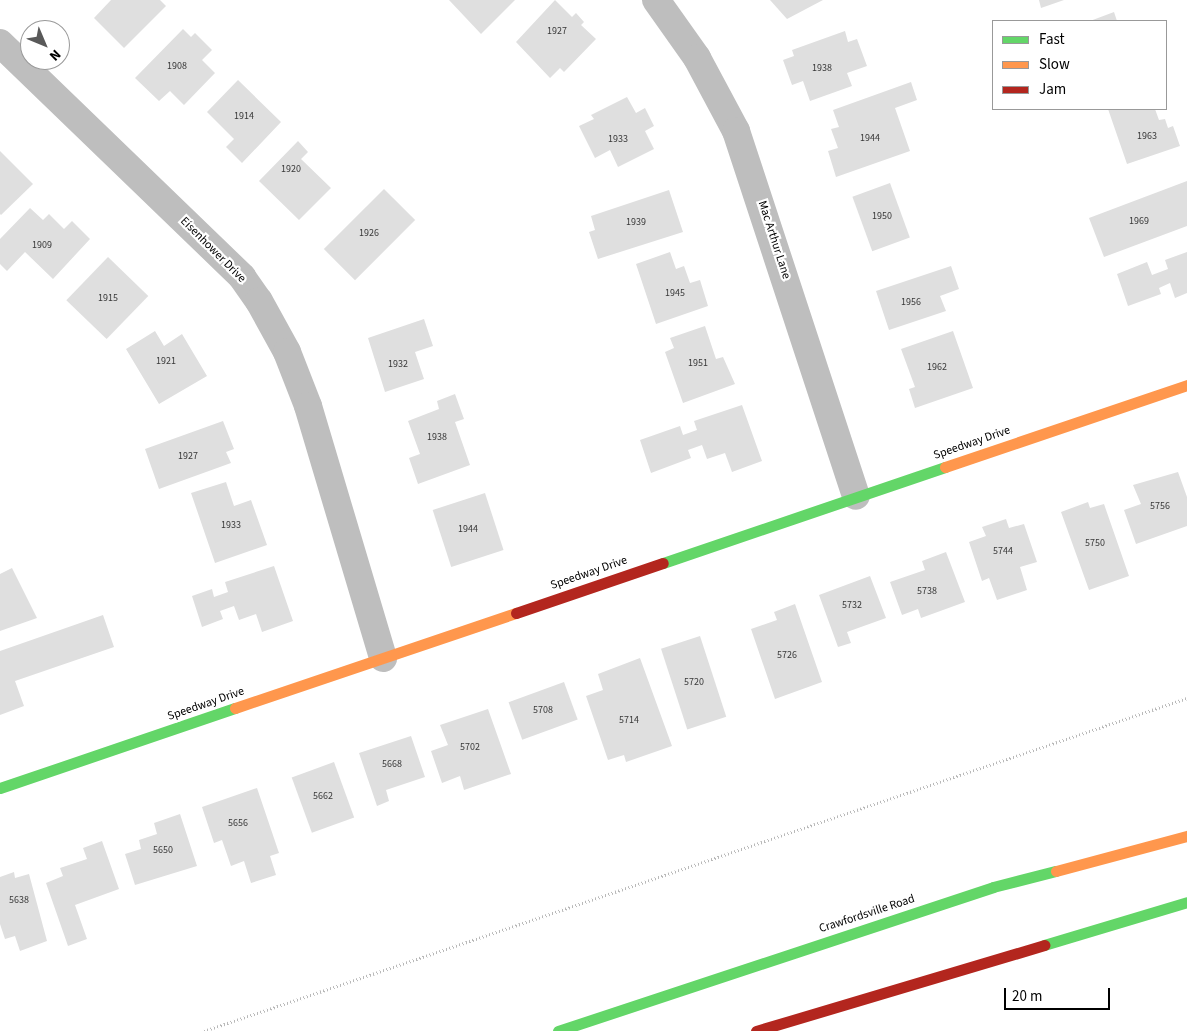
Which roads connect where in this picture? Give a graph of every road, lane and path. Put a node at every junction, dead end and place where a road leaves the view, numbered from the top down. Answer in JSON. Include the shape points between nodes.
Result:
{"nodes":[{"id":1,"x":656,"y":0,"type":"edge"},
{"id":2,"x":0,"y":43,"type":"edge"},
{"id":3,"x":1187,"y":385,"type":"edge"},
{"id":4,"x":856,"y":496,"type":"junction"},
{"id":5,"x":383,"y":658,"type":"junction"},
{"id":6,"x":1187,"y":698,"type":"edge"},
{"id":7,"x":0,"y":788,"type":"edge"},
{"id":8,"x":1187,"y":836,"type":"edge"},
{"id":9,"x":1187,"y":902,"type":"edge"},
{"id":10,"x":204,"y":1031,"type":"edge"},
{"id":11,"x":558,"y":1031,"type":"edge"},
{"id":12,"x":756,"y":1031,"type":"edge"}],
"edges":[{"from":1,"to":4,"type":"street","name":"Mac Arthur Lane","via":[[696,58],[736,131]]},
{"from":2,"to":5,"type":"street","name":"Eisenhower Drive","via":[[242,277],[262,307],[287,352],[308,406]]},
{"from":3,"to":4,"type":"street","name":"Speedway Drive"},
{"from":4,"to":5,"type":"street","name":"Speedway Drive"},
{"from":5,"to":7,"type":"street","name":"Speedway Drive"},
{"from":6,"to":10,"type":"path"},
{"from":8,"to":11,"type":"street","name":"Crawfordsville Road","via":[[993,887]]},
{"from":9,"to":12,"type":"street"}]}
